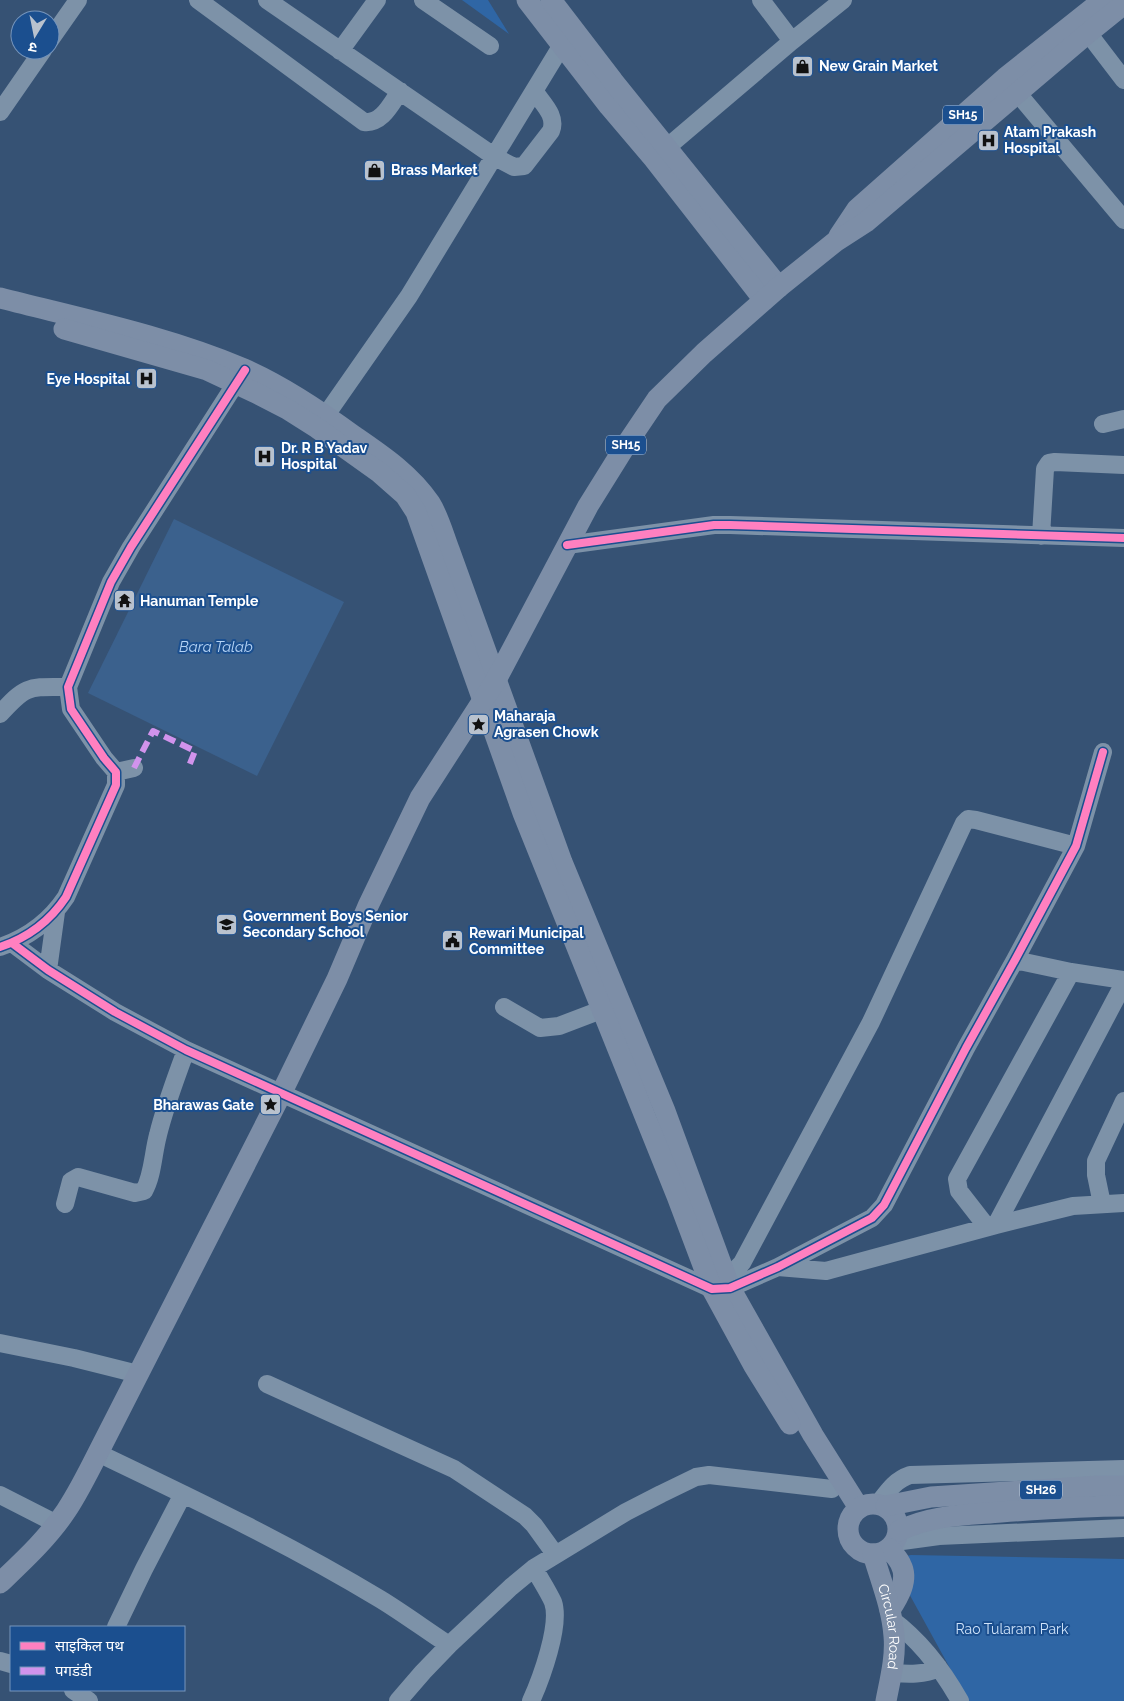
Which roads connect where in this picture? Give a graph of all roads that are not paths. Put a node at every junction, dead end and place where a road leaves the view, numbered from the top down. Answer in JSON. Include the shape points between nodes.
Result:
{"nodes":[{"id":1,"x":78,"y":0,"type":"edge"},
{"id":2,"x":198,"y":0,"type":"edge"},
{"id":3,"x":267,"y":0,"type":"edge"},
{"id":4,"x":377,"y":0,"type":"edge"},
{"id":5,"x":424,"y":0,"type":"edge"},
{"id":6,"x":527,"y":0,"type":"edge"},
{"id":7,"x":551,"y":0,"type":"edge"},
{"id":8,"x":761,"y":0,"type":"edge"},
{"id":9,"x":843,"y":0,"type":"edge"},
{"id":10,"x":1103,"y":0,"type":"edge"},
{"id":11,"x":1124,"y":4,"type":"edge"},
{"id":12,"x":60,"y":26,"type":"edge"},
{"id":13,"x":1088,"y":33,"type":"junction"},
{"id":14,"x":569,"y":38,"type":"junction"},
{"id":15,"x":792,"y":40,"type":"junction"},
{"id":16,"x":490,"y":46,"type":"dead end"},
{"id":17,"x":340,"y":51,"type":"junction"},
{"id":18,"x":36,"y":60,"type":"edge"},
{"id":19,"x":1124,"y":80,"type":"edge"},
{"id":20,"x":1011,"y":85,"type":"junction"},
{"id":21,"x":400,"y":91,"type":"junction"},
{"id":22,"x":534,"y":92,"type":"junction"},
{"id":23,"x":0,"y":112,"type":"edge"},
{"id":24,"x":660,"y":154,"type":"junction"},
{"id":25,"x":495,"y":157,"type":"junction"},
{"id":26,"x":1124,"y":220,"type":"edge"},
{"id":27,"x":771,"y":294,"type":"junction"},
{"id":28,"x":0,"y":298,"type":"edge"},
{"id":29,"x":0,"y":311,"type":"edge"},
{"id":30,"x":241,"y":376,"type":"junction"},
{"id":31,"x":1124,"y":419,"type":"edge"},
{"id":32,"x":321,"y":422,"type":"junction"},
{"id":33,"x":1102,"y":424,"type":"dead end"},
{"id":34,"x":1124,"y":465,"type":"edge"},
{"id":35,"x":1041,"y":536,"type":"junction"},
{"id":36,"x":1124,"y":538,"type":"edge"},
{"id":37,"x":567,"y":545,"type":"junction"},
{"id":38,"x":496,"y":680,"type":"junction"},
{"id":39,"x":68,"y":687,"type":"junction"},
{"id":40,"x":483,"y":700,"type":"junction"},
{"id":41,"x":0,"y":714,"type":"edge"},
{"id":42,"x":1103,"y":752,"type":"dead end"},
{"id":43,"x":134,"y":768,"type":"dead end"},
{"id":44,"x":116,"y":772,"type":"junction"},
{"id":45,"x":1076,"y":846,"type":"junction"},
{"id":46,"x":56,"y":912,"type":"junction"},
{"id":47,"x":6,"y":945,"type":"edge"},
{"id":48,"x":1015,"y":960,"type":"junction"},
{"id":49,"x":48,"y":970,"type":"junction"},
{"id":50,"x":1070,"y":972,"type":"junction"},
{"id":51,"x":1124,"y":982,"type":"edge"},
{"id":52,"x":504,"y":1007,"type":"dead end"},
{"id":53,"x":602,"y":1010,"type":"junction"},
{"id":54,"x":186,"y":1050,"type":"junction"},
{"id":55,"x":281,"y":1094,"type":"junction"},
{"id":56,"x":1124,"y":1101,"type":"edge"},
{"id":57,"x":1124,"y":1203,"type":"edge"},
{"id":58,"x":65,"y":1204,"type":"dead end"},
{"id":59,"x":1102,"y":1204,"type":"junction"},
{"id":60,"x":992,"y":1226,"type":"junction"},
{"id":61,"x":778,"y":1267,"type":"junction"},
{"id":62,"x":718,"y":1283,"type":"junction"},
{"id":63,"x":0,"y":1343,"type":"edge"},
{"id":64,"x":138,"y":1374,"type":"junction"},
{"id":65,"x":267,"y":1384,"type":"dead end"},
{"id":66,"x":98,"y":1453,"type":"junction"},
{"id":67,"x":1124,"y":1469,"type":"edge"},
{"id":68,"x":1124,"y":1486,"type":"edge"},
{"id":69,"x":832,"y":1489,"type":"junction"},
{"id":70,"x":183,"y":1494,"type":"junction"},
{"id":71,"x":0,"y":1495,"type":"edge"},
{"id":72,"x":959,"y":1506,"type":"junction"},
{"id":73,"x":1124,"y":1506,"type":"edge"},
{"id":74,"x":869,"y":1508,"type":"junction"},
{"id":75,"x":57,"y":1524,"type":"junction"},
{"id":76,"x":1124,"y":1528,"type":"edge"},
{"id":77,"x":889,"y":1544,"type":"junction"},
{"id":78,"x":555,"y":1554,"type":"junction"},
{"id":79,"x":534,"y":1568,"type":"junction"},
{"id":80,"x":0,"y":1583,"type":"edge"},
{"id":81,"x":891,"y":1614,"type":"junction"},
{"id":82,"x":116,"y":1626,"type":"edge"},
{"id":83,"x":449,"y":1645,"type":"junction"},
{"id":84,"x":939,"y":1668,"type":"junction"},
{"id":85,"x":891,"y":1673,"type":"junction"},
{"id":86,"x":74,"y":1691,"type":"edge"},
{"id":87,"x":89,"y":1701,"type":"edge"},
{"id":88,"x":398,"y":1701,"type":"edge"},
{"id":89,"x":532,"y":1701,"type":"edge"},
{"id":90,"x":886,"y":1701,"type":"edge"},
{"id":91,"x":960,"y":1701,"type":"edge"}],
"edges":[{"from":1,"to":12,"type":"street"},
{"from":2,"to":21,"type":"street","via":[[364,122],[370,123],[384,115]]},
{"from":3,"to":17,"type":"street"},
{"from":4,"to":17,"type":"street"},
{"from":5,"to":16,"type":"street"},
{"from":6,"to":14,"type":"main road"},
{"from":7,"to":14,"type":"main road"},
{"from":8,"to":15,"type":"street"},
{"from":9,"to":15,"type":"street"},
{"from":10,"to":20,"type":"main road","number":"SH15"},
{"from":11,"to":13,"type":"main road","number":"SH15"},
{"from":13,"to":19,"type":"street"},
{"from":13,"to":20,"type":"main road","number":"SH15"},
{"from":14,"to":22,"type":"street"},
{"from":14,"to":24,"type":"main road"},
{"from":15,"to":24,"type":"street"},
{"from":17,"to":21,"type":"street"},
{"from":18,"to":23,"type":"street"},
{"from":20,"to":26,"type":"street"},
{"from":20,"to":27,"type":"main road","number":"SH15","via":[[866,222],[835,242]]},
{"from":21,"to":25,"type":"street"},
{"from":22,"to":25,"type":"street"},
{"from":22,"to":25,"type":"street","via":[[553,120],[551,131],[524,166],[514,167]]},
{"from":24,"to":27,"type":"main road"},
{"from":25,"to":32,"type":"street","via":[[409,296]]},
{"from":27,"to":37,"type":"main road","number":"SH15","via":[[657,400],[626,444]]},
{"from":28,"to":30,"type":"main road","via":[[193,350]]},
{"from":29,"to":30,"type":"main road","via":[[207,370]]},
{"from":30,"to":32,"type":"main road"},
{"from":30,"to":39,"type":"street","via":[[111,582]]},
{"from":31,"to":33,"type":"street"},
{"from":32,"to":38,"type":"main road","via":[[387,459],[409,477],[431,506]]},
{"from":32,"to":40,"type":"main road","via":[[405,495],[416,512]]},
{"from":34,"to":35,"type":"street","via":[[1049,463],[1045,470]]},
{"from":35,"to":36,"type":"street"},
{"from":35,"to":37,"type":"street","via":[[730,525]]},
{"from":37,"to":38,"type":"main road","number":"SH15"},
{"from":38,"to":40,"type":"main road","number":"SH15"},
{"from":38,"to":62,"type":"main road","via":[[562,862],[665,1111]]},
{"from":39,"to":41,"type":"street","via":[[23,690]]},
{"from":39,"to":44,"type":"street","via":[[71,709]]},
{"from":40,"to":53,"type":"main road","via":[[523,813]]},
{"from":40,"to":55,"type":"main road","via":[[420,798]]},
{"from":42,"to":45,"type":"street"},
{"from":43,"to":44,"type":"street"},
{"from":44,"to":46,"type":"street","via":[[116,785],[66,897]]},
{"from":45,"to":48,"type":"street"},
{"from":45,"to":62,"type":"street","via":[[976,820],[968,819],[964,823],[871,1022],[742,1263]]},
{"from":46,"to":47,"type":"street","via":[[30,933]]},
{"from":46,"to":49,"type":"street"},
{"from":47,"to":49,"type":"street"},
{"from":48,"to":50,"type":"street"},
{"from":48,"to":61,"type":"street","via":[[880,1211]]},
{"from":49,"to":54,"type":"street","via":[[115,1012]]},
{"from":50,"to":51,"type":"street"},
{"from":50,"to":60,"type":"street","via":[[957,1179],[960,1191]]},
{"from":51,"to":60,"type":"street"},
{"from":52,"to":53,"type":"street","via":[[540,1028],[559,1026]]},
{"from":53,"to":62,"type":"main road","via":[[676,1196]]},
{"from":54,"to":55,"type":"street"},
{"from":54,"to":58,"type":"street","via":[[163,1115],[144,1191],[135,1193],[78,1177],[71,1181]]},
{"from":55,"to":62,"type":"street"},
{"from":55,"to":64,"type":"main road"},
{"from":56,"to":59,"type":"street","via":[[1096,1161]]},
{"from":57,"to":59,"type":"street"},
{"from":59,"to":60,"type":"street","via":[[1073,1206]]},
{"from":60,"to":61,"type":"street","via":[[826,1270]]},
{"from":61,"to":62,"type":"street"},
{"from":62,"to":69,"type":"main road","via":[[754,1366]]},
{"from":62,"to":74,"type":"main road","via":[[813,1435]]},
{"from":63,"to":64,"type":"street"},
{"from":64,"to":66,"type":"main road"},
{"from":65,"to":78,"type":"street","via":[[454,1469],[525,1516]]},
{"from":66,"to":70,"type":"street"},
{"from":66,"to":75,"type":"main road"},
{"from":67,"to":74,"type":"street","via":[[910,1475],[901,1478]]},
{"from":68,"to":72,"type":"main road","number":"SH26","via":[[1098,1486]]},
{"from":69,"to":74,"type":"main road"},
{"from":69,"to":78,"type":"street","via":[[702,1476],[626,1512]]},
{"from":70,"to":82,"type":"street"},
{"from":70,"to":83,"type":"street","via":[[308,1558],[380,1599]]},
{"from":71,"to":75,"type":"street"},
{"from":72,"to":73,"type":"main road","number":"SH26"},
{"from":72,"to":74,"type":"main road","number":"SH26","via":[[931,1497]]},
{"from":72,"to":77,"type":"main road","number":"SH26","via":[[934,1519],[914,1523]]},
{"from":74,"to":77,"type":"main road","via":[[896,1517]]},
{"from":74,"to":77,"type":"main road","via":[[848,1522],[853,1544],[866,1553]]},
{"from":75,"to":80,"type":"main road"},
{"from":76,"to":77,"type":"street","via":[[939,1536]]},
{"from":77,"to":81,"type":"main road","via":[[904,1572],[902,1589]]},
{"from":78,"to":79,"type":"street"},
{"from":79,"to":83,"type":"street"},
{"from":79,"to":89,"type":"street","via":[[553,1604],[554,1621],[544,1670]]},
{"from":81,"to":84,"type":"street"},
{"from":81,"to":85,"type":"main road","name":"Circular Road","via":[[895,1637]]},
{"from":83,"to":88,"type":"street"},
{"from":84,"to":85,"type":"street","via":[[920,1674]]},
{"from":84,"to":91,"type":"street"},
{"from":85,"to":90,"type":"main road","name":"Circular Road"},
{"from":86,"to":87,"type":"street"}]}
